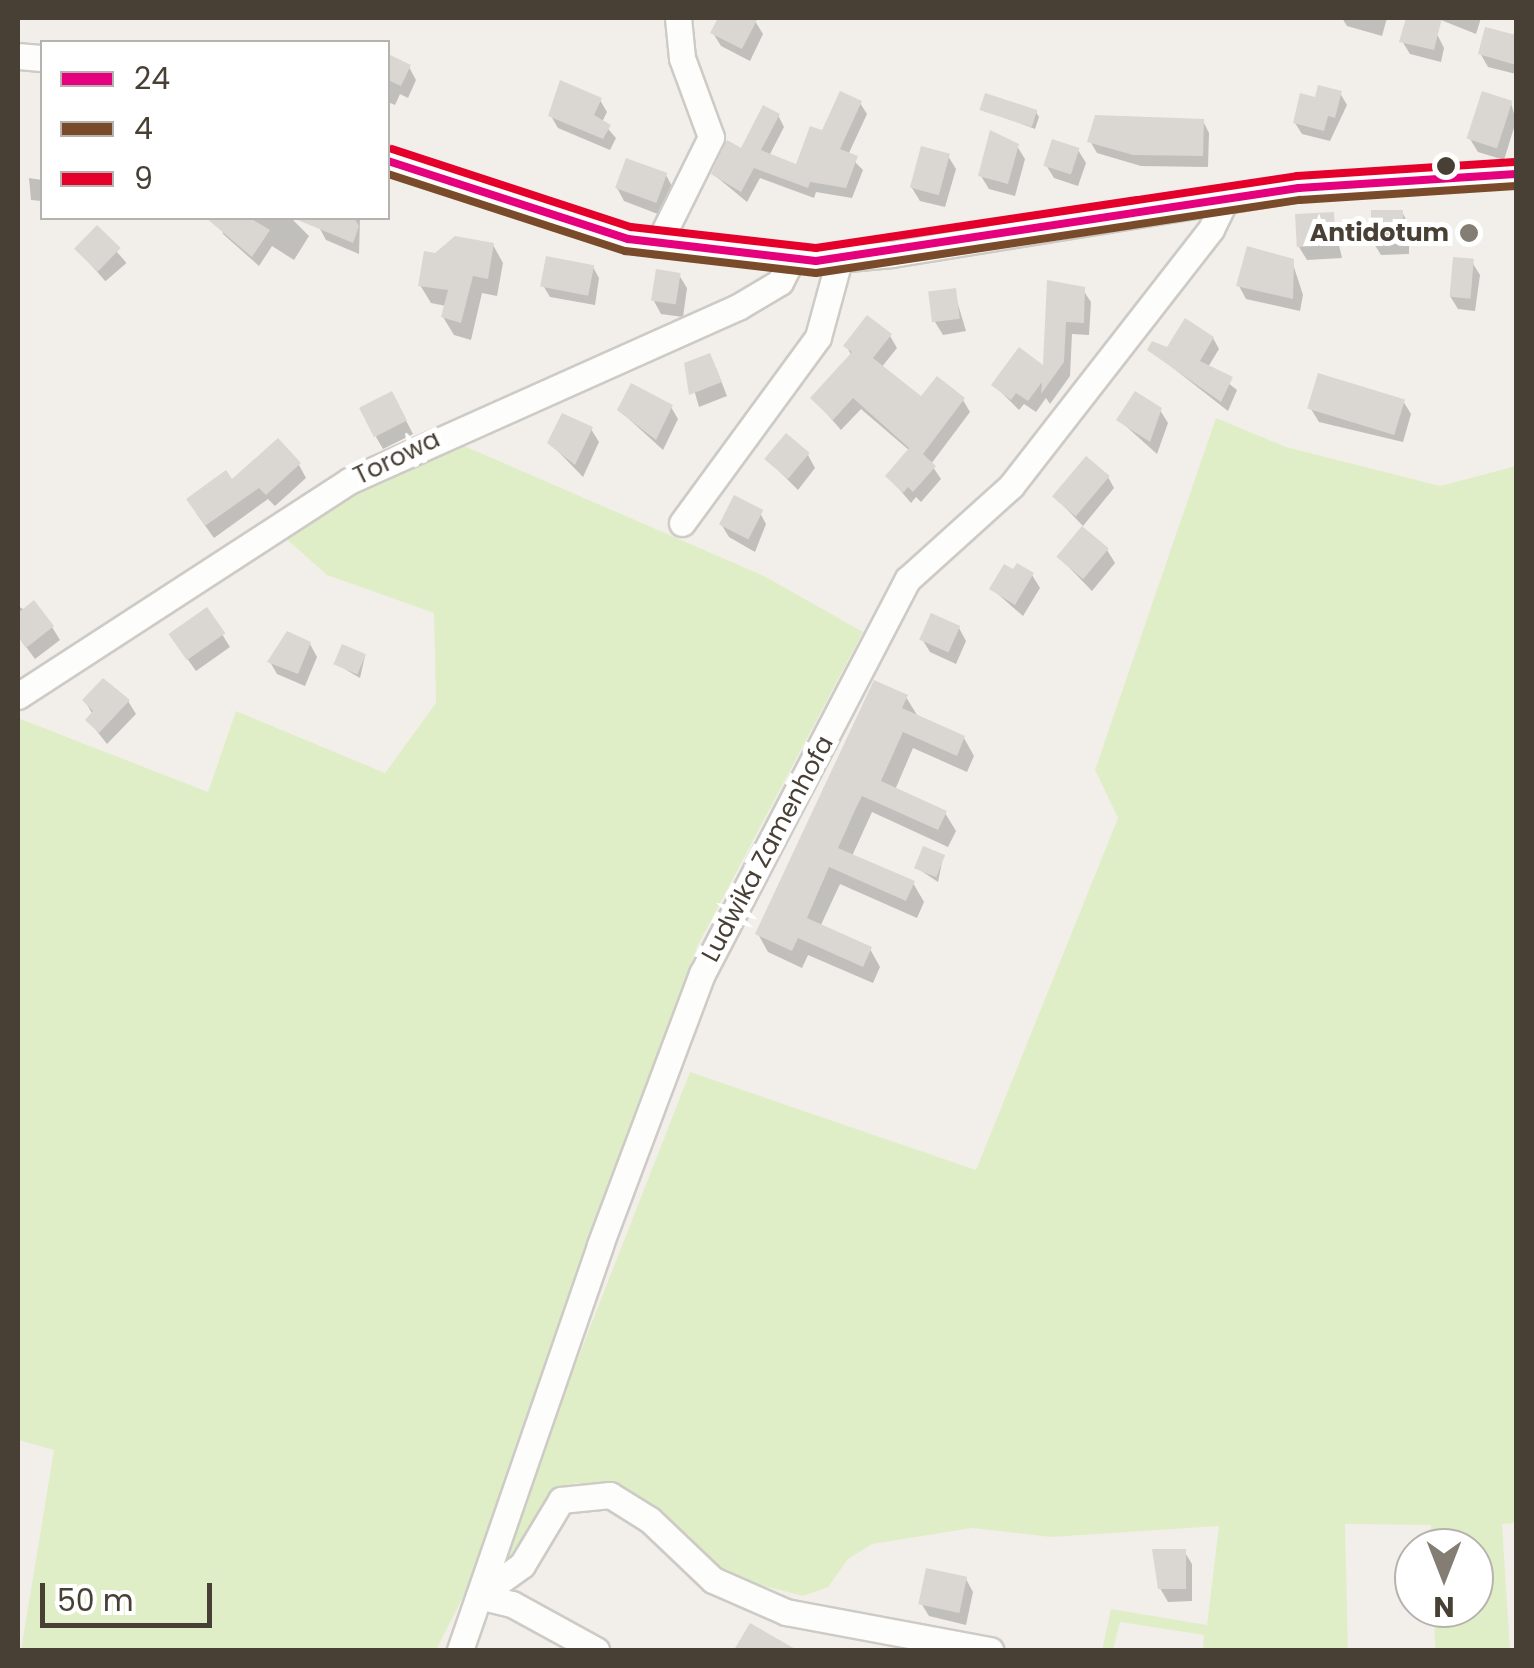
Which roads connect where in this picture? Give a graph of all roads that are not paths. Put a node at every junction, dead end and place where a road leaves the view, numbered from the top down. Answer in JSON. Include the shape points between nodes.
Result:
{"nodes":[{"id":1,"x":678,"y":18,"type":"edge"},
{"id":2,"x":390,"y":162,"type":"edge"},
{"id":3,"x":1516,"y":174,"type":"edge"},
{"id":4,"x":1225,"y":200,"type":"junction"},
{"id":5,"x":658,"y":244,"type":"junction"},
{"id":6,"x":791,"y":260,"type":"junction"},
{"id":7,"x":839,"y":260,"type":"junction"},
{"id":8,"x":682,"y":523,"type":"dead end"},
{"id":9,"x":18,"y":696,"type":"edge"},
{"id":10,"x":479,"y":1596,"type":"junction"},
{"id":11,"x":460,"y":1650,"type":"edge"},
{"id":12,"x":596,"y":1650,"type":"edge"},
{"id":13,"x":990,"y":1650,"type":"edge"}],
"edges":[{"from":1,"to":5,"type":"street","via":[[682,58],[711,137]]},
{"from":2,"to":5,"type":"street","via":[[545,217]]},
{"from":3,"to":4,"type":"street","via":[[1333,184]]},
{"from":4,"to":7,"type":"street"},
{"from":4,"to":10,"type":"street","name":"Ludwika Zamenhofa","via":[[1211,229],[1011,486],[908,579],[702,974]]},
{"from":5,"to":6,"type":"street"},
{"from":6,"to":7,"type":"street"},
{"from":6,"to":9,"type":"street","name":"Torowa","via":[[780,282],[738,307],[349,481]]},
{"from":7,"to":8,"type":"street","via":[[818,337]]},
{"from":10,"to":11,"type":"street","name":"Ludwika Zamenhofa"},
{"from":10,"to":12,"type":"street","via":[[512,1604]]},
{"from":10,"to":13,"type":"street","via":[[522,1565],[561,1500],[610,1494],[650,1520],[713,1580],[786,1612]]}]}
